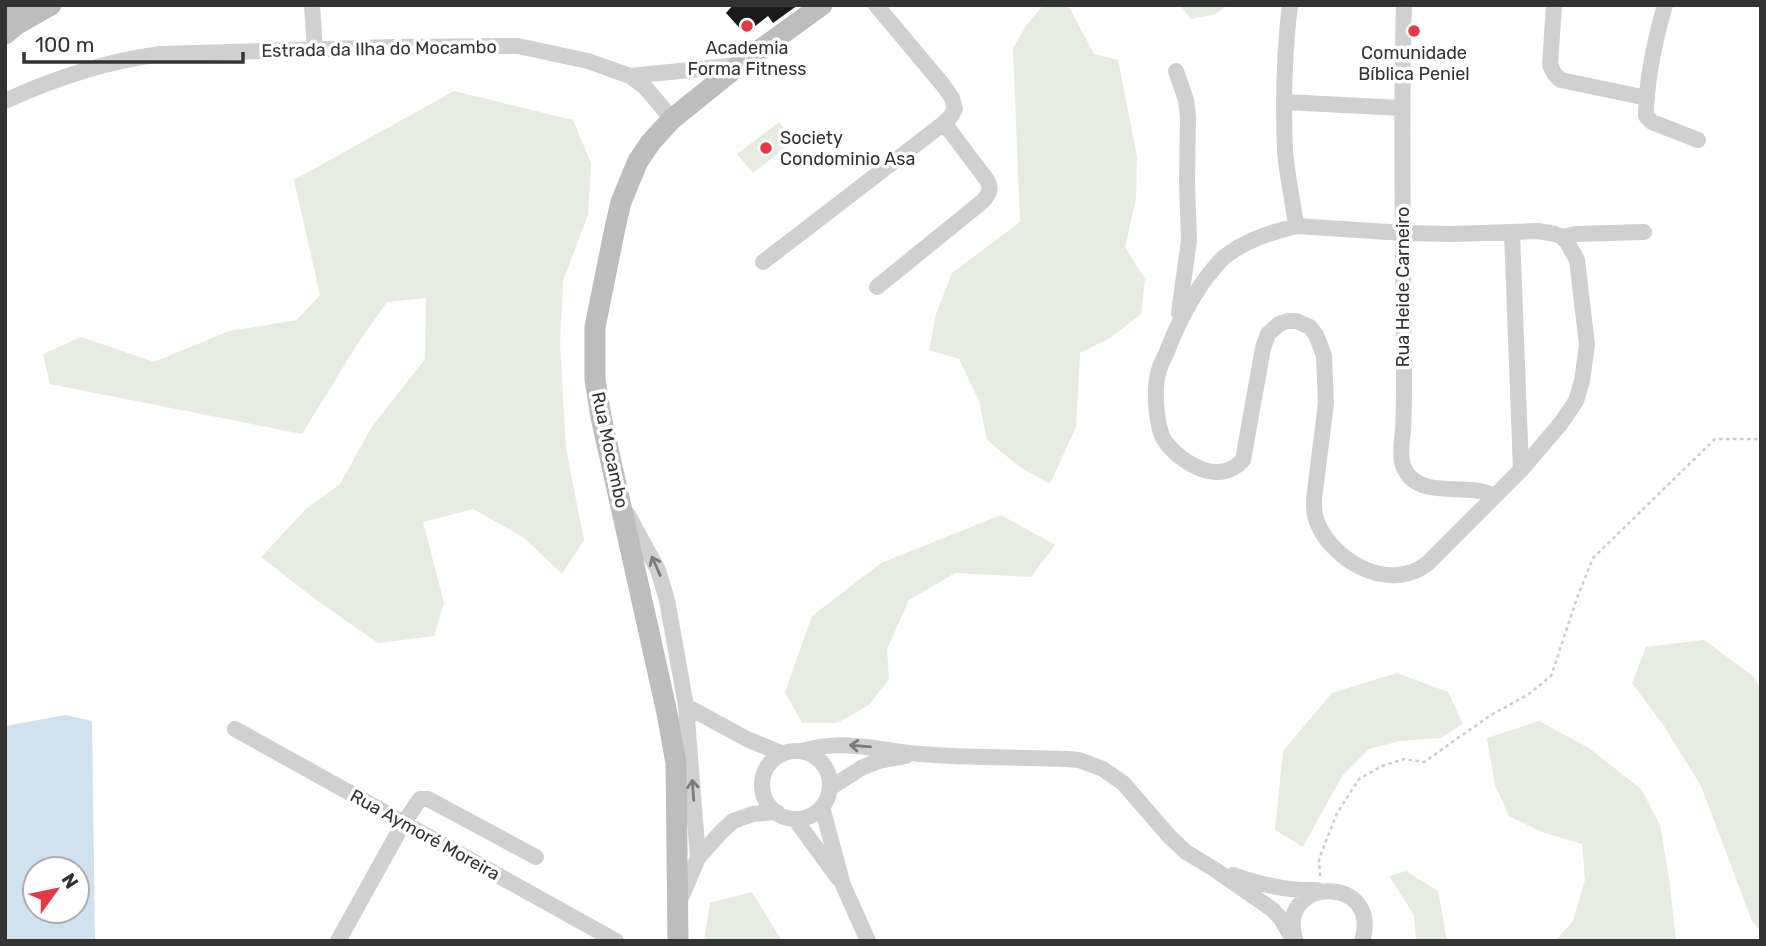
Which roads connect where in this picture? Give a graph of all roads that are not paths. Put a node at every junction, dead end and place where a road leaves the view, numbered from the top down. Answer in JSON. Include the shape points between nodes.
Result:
{"nodes":[{"id":1,"x":18,"y":5,"type":"edge"},
{"id":2,"x":51,"y":5,"type":"edge"},
{"id":3,"x":312,"y":5,"type":"edge"},
{"id":4,"x":822,"y":5,"type":"edge"},
{"id":5,"x":876,"y":5,"type":"edge"},
{"id":6,"x":1290,"y":5,"type":"edge"},
{"id":7,"x":1404,"y":5,"type":"edge"},
{"id":8,"x":1554,"y":5,"type":"edge"},
{"id":9,"x":1665,"y":5,"type":"edge"},
{"id":10,"x":5,"y":12,"type":"edge"},
{"id":11,"x":5,"y":34,"type":"edge"},
{"id":12,"x":314,"y":50,"type":"junction"},
{"id":13,"x":739,"y":65,"type":"junction"},
{"id":14,"x":1176,"y":71,"type":"dead end"},
{"id":15,"x":630,"y":76,"type":"junction"},
{"id":16,"x":1647,"y":98,"type":"junction"},
{"id":17,"x":5,"y":101,"type":"edge"},
{"id":18,"x":1285,"y":102,"type":"junction"},
{"id":19,"x":1401,"y":108,"type":"junction"},
{"id":20,"x":672,"y":119,"type":"junction"},
{"id":21,"x":947,"y":119,"type":"junction"},
{"id":22,"x":1698,"y":140,"type":"dead end"},
{"id":23,"x":1296,"y":226,"type":"junction"},
{"id":24,"x":1512,"y":232,"type":"junction"},
{"id":25,"x":1644,"y":232,"type":"dead end"},
{"id":26,"x":1404,"y":233,"type":"junction"},
{"id":27,"x":1562,"y":237,"type":"junction"},
{"id":28,"x":763,"y":262,"type":"dead end"},
{"id":29,"x":877,"y":287,"type":"dead end"},
{"id":30,"x":1177,"y":326,"type":"junction"},
{"id":31,"x":1521,"y":470,"type":"junction"},
{"id":32,"x":1494,"y":496,"type":"junction"},
{"id":33,"x":621,"y":502,"type":"junction"},
{"id":34,"x":686,"y":706,"type":"junction"},
{"id":35,"x":234,"y":729,"type":"dead end"},
{"id":36,"x":802,"y":751,"type":"junction"},
{"id":37,"x":783,"y":754,"type":"junction"},
{"id":38,"x":919,"y":754,"type":"junction"},
{"id":39,"x":830,"y":788,"type":"junction"},
{"id":40,"x":822,"y":807,"type":"junction"},
{"id":41,"x":777,"y":812,"type":"junction"},
{"id":42,"x":795,"y":819,"type":"junction"},
{"id":43,"x":403,"y":824,"type":"junction"},
{"id":44,"x":536,"y":857,"type":"dead end"},
{"id":45,"x":698,"y":858,"type":"junction"},
{"id":46,"x":1214,"y":869,"type":"junction"},
{"id":47,"x":844,"y":885,"type":"junction"},
{"id":48,"x":1322,"y":890,"type":"junction"},
{"id":49,"x":678,"y":905,"type":"junction"},
{"id":50,"x":338,"y":941,"type":"edge"},
{"id":51,"x":616,"y":941,"type":"edge"},
{"id":52,"x":678,"y":941,"type":"edge"},
{"id":53,"x":868,"y":941,"type":"edge"},
{"id":54,"x":1295,"y":941,"type":"edge"},
{"id":55,"x":1362,"y":941,"type":"edge"}],
"edges":[{"from":1,"to":10,"type":"main road"},
{"from":2,"to":11,"type":"main road"},
{"from":3,"to":12,"type":"street"},
{"from":4,"to":13,"type":"main road","name":"Rua Mocambo"},
{"from":5,"to":21,"type":"street","via":[[954,102],[955,109]]},
{"from":6,"to":18,"type":"street"},
{"from":7,"to":19,"type":"street","name":"Rua Heide Carneiro"},
{"from":8,"to":16,"type":"street","via":[[1553,73],[1561,80]]},
{"from":9,"to":16,"type":"street"},
{"from":12,"to":15,"type":"street","name":"Estrada da Ilha do Mocambo","via":[[518,46],[588,61]]},
{"from":12,"to":17,"type":"street","name":"Estrada da Ilha do Mocambo","via":[[127,58]]},
{"from":13,"to":15,"type":"street","name":"Estrada da Ilha do Mocambo"},
{"from":13,"to":20,"type":"main road","name":"Rua Mocambo"},
{"from":14,"to":30,"type":"street","via":[[1188,117],[1189,240]]},
{"from":15,"to":20,"type":"street","name":"Estrada da Ilha do Mocambo"},
{"from":16,"to":22,"type":"street","via":[[1646,116],[1652,122]]},
{"from":18,"to":19,"type":"street"},
{"from":18,"to":23,"type":"street","via":[[1285,153]]},
{"from":19,"to":26,"type":"street","name":"Rua Heide Carneiro"},
{"from":20,"to":33,"type":"main road","name":"Rua Mocambo","via":[[638,161],[621,202],[595,327],[601,418]]},
{"from":21,"to":28,"type":"street"},
{"from":21,"to":29,"type":"street","via":[[988,180],[990,193]]},
{"from":23,"to":26,"type":"street"},
{"from":23,"to":30,"type":"street","via":[[1260,236],[1221,260],[1194,294]]},
{"from":24,"to":26,"type":"street"},
{"from":24,"to":27,"type":"street","via":[[1538,231]]},
{"from":24,"to":31,"type":"street"},
{"from":25,"to":27,"type":"street"},
{"from":26,"to":32,"type":"street","name":"Rua Heide Carneiro","via":[[1402,464],[1423,486],[1474,489]]},
{"from":27,"to":31,"type":"street","via":[[1577,260],[1587,345],[1582,381],[1561,424]]},
{"from":30,"to":32,"type":"street","via":[[1158,374],[1161,435],[1187,463],[1209,472],[1236,468],[1243,460],[1268,334],[1279,324],[1296,321],[1316,335],[1324,356],[1326,402],[1314,514],[1322,533],[1350,562],[1375,573],[1407,575],[1440,552]]},
{"from":31,"to":32,"type":"street"},
{"from":34,"to":33,"type":"street","one_way":true,"via":[[658,569]]},
{"from":33,"to":49,"type":"main road","name":"Rua Mocambo","via":[[676,763]]},
{"from":34,"to":37,"type":"street"},
{"from":45,"to":34,"type":"street","one_way":true},
{"from":35,"to":43,"type":"street","name":"Rua Aymoré Moreira"},
{"from":36,"to":37,"type":"street"},
{"from":38,"to":36,"type":"street","one_way":true,"via":[[842,745]]},
{"from":36,"to":39,"type":"street","via":[[819,760]]},
{"from":37,"to":41,"type":"street","via":[[768,766],[762,786]]},
{"from":38,"to":39,"type":"street","via":[[863,767]]},
{"from":38,"to":46,"type":"street","via":[[1079,760],[1103,769],[1123,783],[1186,852]]},
{"from":39,"to":40,"type":"street"},
{"from":40,"to":42,"type":"street"},
{"from":40,"to":47,"type":"street"},
{"from":41,"to":42,"type":"street"},
{"from":41,"to":45,"type":"street","via":[[733,821]]},
{"from":42,"to":47,"type":"street"},
{"from":43,"to":44,"type":"street","via":[[420,799],[428,799]]},
{"from":43,"to":50,"type":"street"},
{"from":43,"to":51,"type":"street","name":"Rua Aymoré Moreira"},
{"from":45,"to":49,"type":"street"},
{"from":46,"to":48,"type":"street","via":[[1258,884]]},
{"from":46,"to":54,"type":"street","via":[[1273,910]]},
{"from":47,"to":53,"type":"street"},
{"from":48,"to":54,"type":"street","via":[[1302,901],[1296,911]]},
{"from":48,"to":55,"type":"street","via":[[1344,893],[1354,900],[1365,920]]},
{"from":49,"to":52,"type":"main road","name":"Rua Mocambo"}]}
